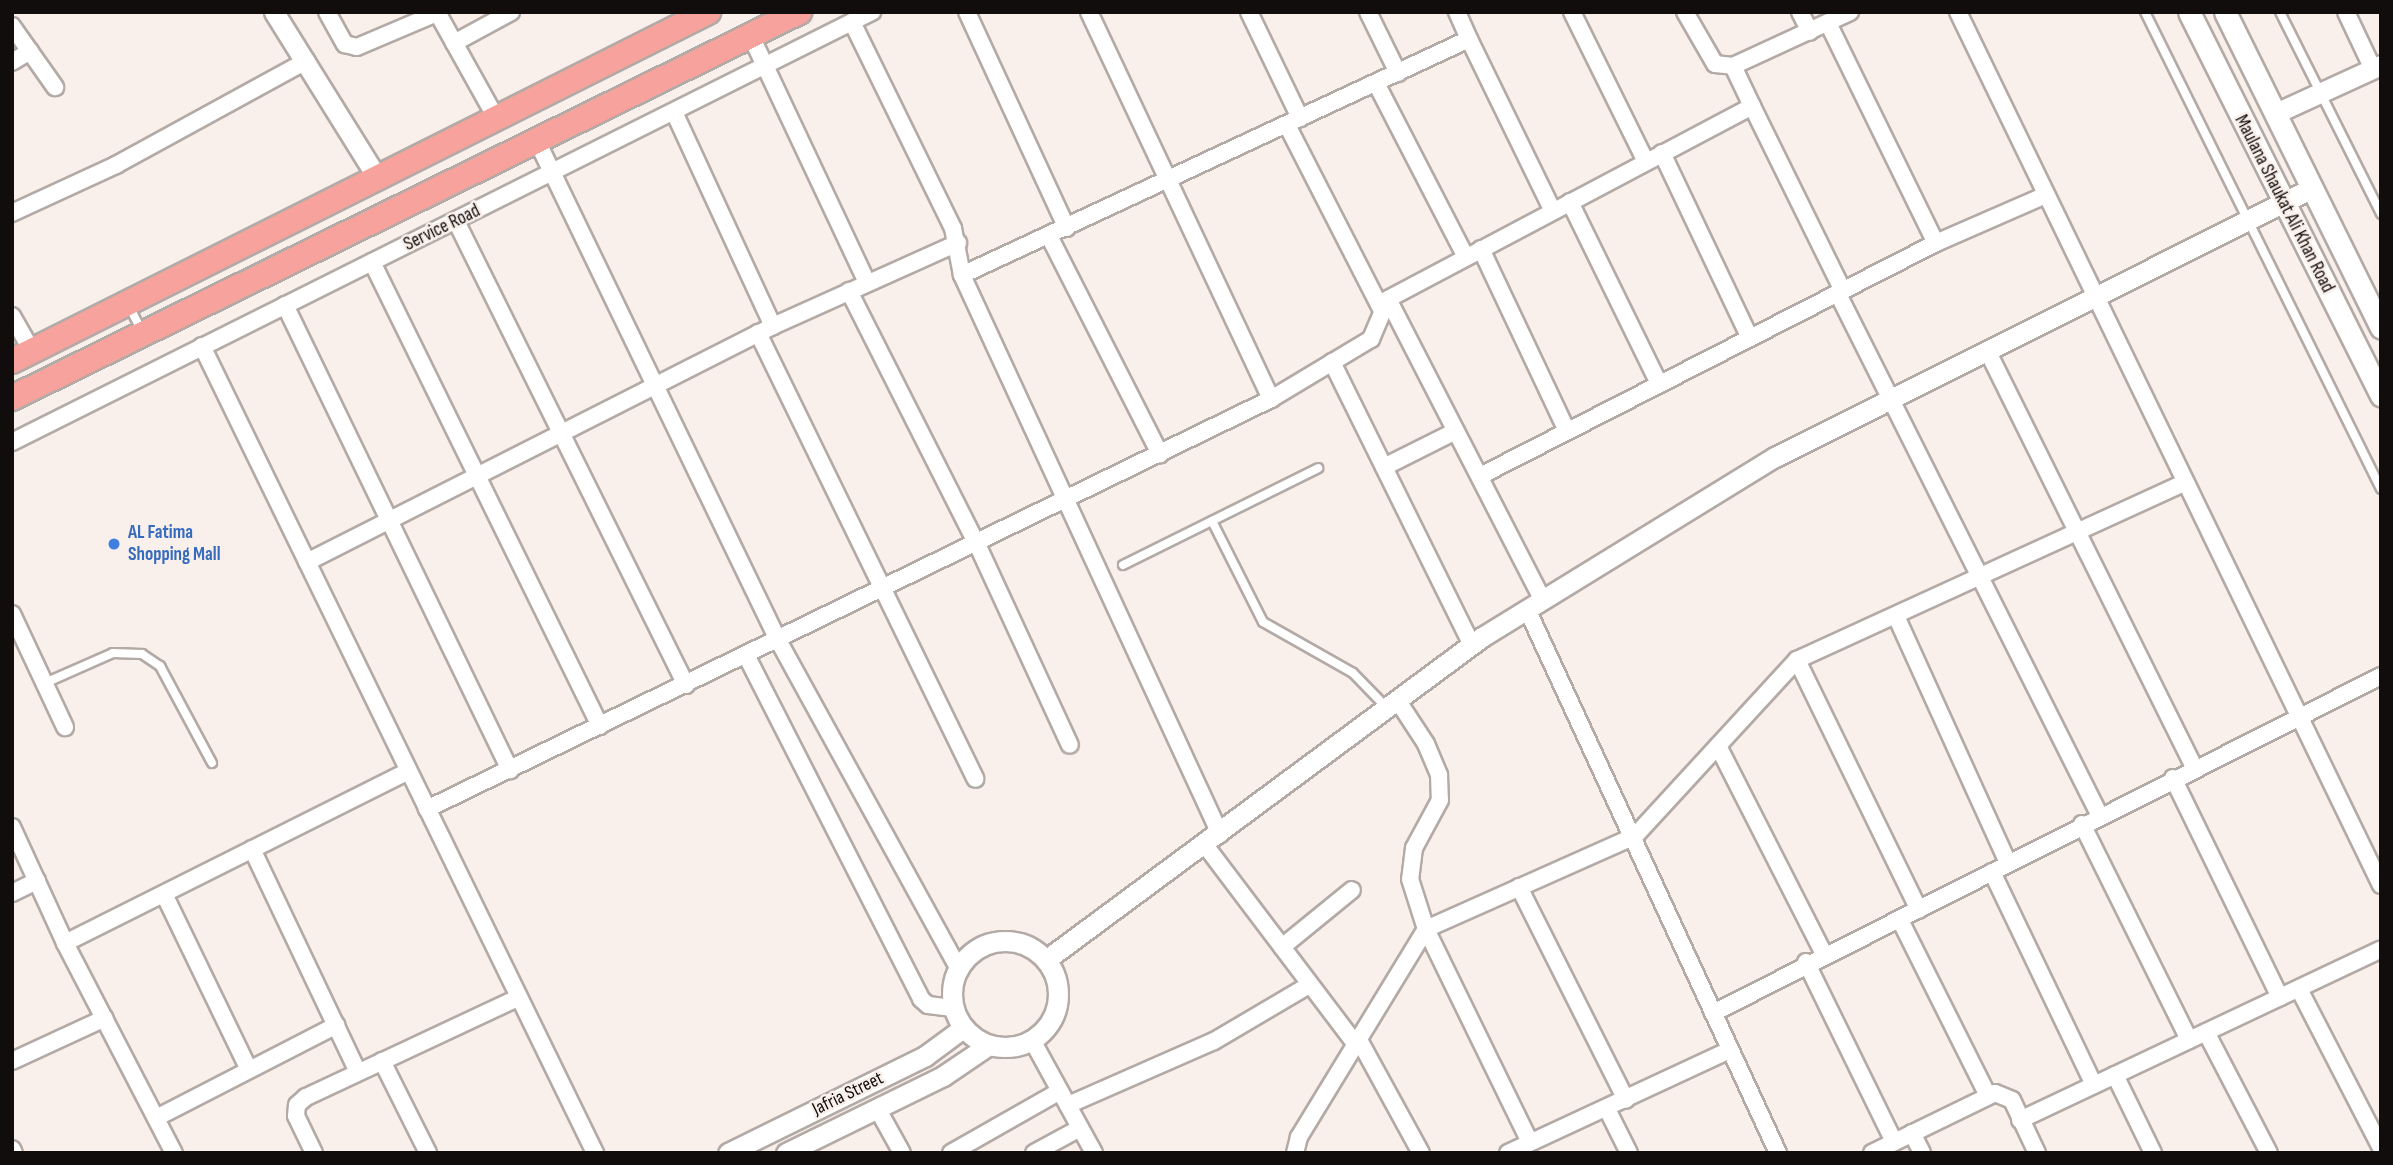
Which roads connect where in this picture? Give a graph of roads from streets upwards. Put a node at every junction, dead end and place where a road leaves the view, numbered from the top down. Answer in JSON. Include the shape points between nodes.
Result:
{"nodes":[{"id":1,"x":274,"y":12,"type":"edge"},
{"id":2,"x":327,"y":12,"type":"edge"},
{"id":3,"x":511,"y":12,"type":"edge"},
{"id":4,"x":708,"y":12,"type":"edge"},
{"id":5,"x":799,"y":12,"type":"edge"},
{"id":6,"x":872,"y":12,"type":"edge"},
{"id":7,"x":967,"y":12,"type":"edge"},
{"id":8,"x":1089,"y":12,"type":"edge"},
{"id":9,"x":1249,"y":12,"type":"edge"},
{"id":10,"x":1367,"y":12,"type":"edge"},
{"id":11,"x":1457,"y":12,"type":"edge"},
{"id":12,"x":1572,"y":12,"type":"edge"},
{"id":13,"x":1685,"y":12,"type":"edge"},
{"id":14,"x":1800,"y":12,"type":"edge"},
{"id":15,"x":1850,"y":12,"type":"edge"},
{"id":16,"x":1958,"y":12,"type":"edge"},
{"id":17,"x":2189,"y":12,"type":"edge"},
{"id":18,"x":2225,"y":12,"type":"edge"},
{"id":19,"x":2346,"y":12,"type":"edge"},
{"id":20,"x":437,"y":13,"type":"edge"},
{"id":21,"x":852,"y":22,"type":"junction"},
{"id":22,"x":1828,"y":23,"type":"junction"},
{"id":23,"x":12,"y":26,"type":"edge"},
{"id":24,"x":1810,"y":32,"type":"junction"},
{"id":25,"x":751,"y":36,"type":"junction"},
{"id":26,"x":1469,"y":39,"type":"junction"},
{"id":27,"x":454,"y":43,"type":"junction"},
{"id":28,"x":30,"y":51,"type":"junction"},
{"id":29,"x":306,"y":61,"type":"junction"},
{"id":30,"x":12,"y":62,"type":"edge"},
{"id":31,"x":766,"y":66,"type":"junction"},
{"id":32,"x":1733,"y":66,"type":"junction"},
{"id":33,"x":2377,"y":67,"type":"edge"},
{"id":34,"x":1398,"y":73,"type":"junction"},
{"id":35,"x":1376,"y":83,"type":"junction"},
{"id":36,"x":55,"y":88,"type":"dead end"},
{"id":37,"x":1752,"y":106,"type":"junction"},
{"id":38,"x":674,"y":112,"type":"junction"},
{"id":39,"x":2276,"y":113,"type":"junction"},
{"id":40,"x":495,"y":116,"type":"junction"},
{"id":41,"x":1294,"y":122,"type":"junction"},
{"id":42,"x":537,"y":141,"type":"junction"},
{"id":43,"x":1662,"y":153,"type":"junction"},
{"id":44,"x":1646,"y":162,"type":"junction"},
{"id":45,"x":554,"y":173,"type":"junction"},
{"id":46,"x":376,"y":176,"type":"junction"},
{"id":47,"x":1167,"y":181,"type":"junction"},
{"id":48,"x":2312,"y":188,"type":"junction"},
{"id":49,"x":2046,"y":195,"type":"junction"},
{"id":50,"x":1570,"y":202,"type":"junction"},
{"id":51,"x":2283,"y":204,"type":"junction"},
{"id":52,"x":1553,"y":211,"type":"junction"},
{"id":53,"x":12,"y":213,"type":"edge"},
{"id":54,"x":456,"y":221,"type":"junction"},
{"id":55,"x":1067,"y":228,"type":"junction"},
{"id":56,"x":1049,"y":236,"type":"junction"},
{"id":57,"x":958,"y":243,"type":"junction"},
{"id":58,"x":1936,"y":243,"type":"junction"},
{"id":59,"x":1473,"y":253,"type":"junction"},
{"id":60,"x":372,"y":262,"type":"junction"},
{"id":61,"x":962,"y":275,"type":"junction"},
{"id":62,"x":867,"y":283,"type":"junction"},
{"id":63,"x":849,"y":291,"type":"junction"},
{"id":64,"x":1840,"y":292,"type":"junction"},
{"id":65,"x":2094,"y":296,"type":"junction"},
{"id":66,"x":1384,"y":304,"type":"junction"},
{"id":67,"x":285,"y":305,"type":"junction"},
{"id":68,"x":12,"y":316,"type":"edge"},
{"id":69,"x":773,"y":326,"type":"junction"},
{"id":70,"x":2381,"y":327,"type":"edge"},
{"id":71,"x":758,"y":333,"type":"junction"},
{"id":72,"x":1750,"y":338,"type":"junction"},
{"id":73,"x":201,"y":346,"type":"junction"},
{"id":74,"x":1987,"y":350,"type":"junction"},
{"id":75,"x":22,"y":356,"type":"edge"},
{"id":76,"x":1332,"y":362,"type":"junction"},
{"id":77,"x":1659,"y":384,"type":"junction"},
{"id":78,"x":654,"y":386,"type":"junction"},
{"id":79,"x":2381,"y":396,"type":"edge"},
{"id":80,"x":12,"y":398,"type":"edge"},
{"id":81,"x":1271,"y":399,"type":"junction"},
{"id":82,"x":1890,"y":399,"type":"junction"},
{"id":83,"x":1456,"y":431,"type":"junction"},
{"id":84,"x":1567,"y":432,"type":"junction"},
{"id":85,"x":562,"y":433,"type":"junction"},
{"id":86,"x":12,"y":442,"type":"edge"},
{"id":87,"x":1160,"y":454,"type":"junction"},
{"id":88,"x":1384,"y":467,"type":"junction"},
{"id":89,"x":477,"y":476,"type":"junction"},
{"id":90,"x":1480,"y":477,"type":"junction"},
{"id":91,"x":2185,"y":482,"type":"junction"},
{"id":92,"x":1068,"y":500,"type":"junction"},
{"id":93,"x":391,"y":519,"type":"junction"},
{"id":94,"x":2078,"y":532,"type":"junction"},
{"id":95,"x":977,"y":544,"type":"junction"},
{"id":96,"x":307,"y":562,"type":"junction"},
{"id":97,"x":1978,"y":579,"type":"junction"},
{"id":98,"x":882,"y":590,"type":"junction"},
{"id":99,"x":1535,"y":605,"type":"junction"},
{"id":100,"x":12,"y":614,"type":"edge"},
{"id":101,"x":1896,"y":616,"type":"junction"},
{"id":102,"x":778,"y":640,"type":"junction"},
{"id":103,"x":1472,"y":645,"type":"junction"},
{"id":104,"x":20,"y":648,"type":"edge"},
{"id":105,"x":746,"y":655,"type":"junction"},
{"id":106,"x":1797,"y":660,"type":"junction"},
{"id":107,"x":2381,"y":676,"type":"edge"},
{"id":108,"x":686,"y":685,"type":"junction"},
{"id":109,"x":1392,"y":705,"type":"junction"},
{"id":110,"x":2299,"y":715,"type":"junction"},
{"id":111,"x":600,"y":726,"type":"junction"},
{"id":112,"x":65,"y":727,"type":"dead end"},
{"id":113,"x":1070,"y":745,"type":"dead end"},
{"id":114,"x":1718,"y":746,"type":"junction"},
{"id":115,"x":2194,"y":767,"type":"junction"},
{"id":116,"x":510,"y":769,"type":"junction"},
{"id":117,"x":408,"y":771,"type":"junction"},
{"id":118,"x":2173,"y":778,"type":"junction"},
{"id":119,"x":976,"y":779,"type":"dead end"},
{"id":120,"x":427,"y":809,"type":"junction"},
{"id":121,"x":2100,"y":816,"type":"junction"},
{"id":122,"x":2082,"y":824,"type":"junction"},
{"id":123,"x":12,"y":827,"type":"edge"},
{"id":124,"x":1635,"y":836,"type":"junction"},
{"id":125,"x":1213,"y":839,"type":"junction"},
{"id":126,"x":252,"y":849,"type":"junction"},
{"id":127,"x":2008,"y":863,"type":"junction"},
{"id":128,"x":1992,"y":872,"type":"junction"},
{"id":129,"x":37,"y":881,"type":"junction"},
{"id":130,"x":2381,"y":885,"type":"edge"},
{"id":131,"x":1519,"y":887,"type":"junction"},
{"id":132,"x":1352,"y":890,"type":"dead end"},
{"id":133,"x":12,"y":893,"type":"edge"},
{"id":134,"x":164,"y":894,"type":"junction"},
{"id":135,"x":1920,"y":910,"type":"junction"},
{"id":136,"x":1900,"y":920,"type":"junction"},
{"id":137,"x":1426,"y":929,"type":"junction"},
{"id":138,"x":65,"y":943,"type":"junction"},
{"id":139,"x":1282,"y":947,"type":"junction"},
{"id":140,"x":2381,"y":949,"type":"edge"},
{"id":141,"x":1824,"y":954,"type":"junction"},
{"id":142,"x":1047,"y":959,"type":"junction"},
{"id":143,"x":1806,"y":962,"type":"junction"},
{"id":144,"x":958,"y":967,"type":"junction"},
{"id":145,"x":1309,"y":985,"type":"junction"},
{"id":146,"x":2299,"y":989,"type":"junction"},
{"id":147,"x":519,"y":997,"type":"junction"},
{"id":148,"x":2280,"y":997,"type":"junction"},
{"id":149,"x":953,"y":1008,"type":"junction"},
{"id":150,"x":1713,"y":1013,"type":"junction"},
{"id":151,"x":105,"y":1018,"type":"junction"},
{"id":152,"x":337,"y":1025,"type":"junction"},
{"id":153,"x":964,"y":1028,"type":"junction"},
{"id":154,"x":2206,"y":1032,"type":"junction"},
{"id":155,"x":1032,"y":1040,"type":"junction"},
{"id":156,"x":2189,"y":1040,"type":"junction"},
{"id":157,"x":1356,"y":1041,"type":"junction"},
{"id":158,"x":989,"y":1045,"type":"junction"},
{"id":159,"x":1728,"y":1051,"type":"junction"},
{"id":160,"x":382,"y":1061,"type":"junction"},
{"id":161,"x":12,"y":1062,"type":"edge"},
{"id":162,"x":248,"y":1070,"type":"junction"},
{"id":163,"x":358,"y":1072,"type":"junction"},
{"id":164,"x":2115,"y":1075,"type":"junction"},
{"id":165,"x":2094,"y":1085,"type":"junction"},
{"id":166,"x":1987,"y":1094,"type":"junction"},
{"id":167,"x":1064,"y":1098,"type":"junction"},
{"id":168,"x":1626,"y":1100,"type":"junction"},
{"id":169,"x":877,"y":1108,"type":"junction"},
{"id":170,"x":1607,"y":1109,"type":"junction"},
{"id":171,"x":156,"y":1118,"type":"junction"},
{"id":172,"x":796,"y":1119,"type":"junction"},
{"id":173,"x":2020,"y":1119,"type":"junction"},
{"id":174,"x":1080,"y":1128,"type":"junction"},
{"id":175,"x":1912,"y":1133,"type":"junction"},
{"id":176,"x":1530,"y":1140,"type":"junction"},
{"id":177,"x":808,"y":1142,"type":"junction"},
{"id":178,"x":1894,"y":1142,"type":"junction"},
{"id":179,"x":2381,"y":1148,"type":"edge"},
{"id":180,"x":1511,"y":1152,"type":"edge"},
{"id":181,"x":174,"y":1153,"type":"edge"},
{"id":182,"x":314,"y":1153,"type":"edge"},
{"id":183,"x":428,"y":1153,"type":"edge"},
{"id":184,"x":595,"y":1153,"type":"edge"},
{"id":185,"x":728,"y":1153,"type":"edge"},
{"id":186,"x":786,"y":1153,"type":"edge"},
{"id":187,"x":902,"y":1153,"type":"edge"},
{"id":188,"x":951,"y":1153,"type":"edge"},
{"id":189,"x":1034,"y":1153,"type":"edge"},
{"id":190,"x":1094,"y":1153,"type":"edge"},
{"id":191,"x":1295,"y":1153,"type":"edge"},
{"id":192,"x":1421,"y":1153,"type":"edge"},
{"id":193,"x":1629,"y":1153,"type":"edge"},
{"id":194,"x":1778,"y":1153,"type":"edge"},
{"id":195,"x":1872,"y":1153,"type":"edge"},
{"id":196,"x":1922,"y":1153,"type":"edge"},
{"id":197,"x":2037,"y":1153,"type":"edge"},
{"id":198,"x":2153,"y":1153,"type":"edge"},
{"id":199,"x":2269,"y":1153,"type":"edge"}],
"edges":[{"from":1,"to":29,"type":"street"},
{"from":2,"to":20,"type":"street","via":[[345,44],[357,47]]},
{"from":3,"to":27,"type":"street"},
{"from":4,"to":40,"type":"main road"},
{"from":5,"to":25,"type":"main road"},
{"from":6,"to":21,"type":"street","name":"Service Road"},
{"from":7,"to":55,"type":"street"},
{"from":8,"to":47,"type":"street"},
{"from":9,"to":41,"type":"street"},
{"from":10,"to":34,"type":"street"},
{"from":11,"to":26,"type":"street"},
{"from":12,"to":44,"type":"street"},
{"from":13,"to":32,"type":"street","via":[[1715,64]]},
{"from":14,"to":24,"type":"street"},
{"from":15,"to":22,"type":"street"},
{"from":16,"to":49,"type":"street"},
{"from":17,"to":51,"type":"main road","name":"Maulana Shaukat Ali Khan Road"},
{"from":18,"to":39,"type":"main road","name":"Maulana Shaukat Ali Khan Road"},
{"from":19,"to":33,"type":"street"},
{"from":20,"to":27,"type":"street"},
{"from":21,"to":31,"type":"street","name":"Service Road"},
{"from":21,"to":57,"type":"street"},
{"from":22,"to":24,"type":"street"},
{"from":22,"to":58,"type":"street"},
{"from":23,"to":28,"type":"street"},
{"from":24,"to":32,"type":"street"},
{"from":25,"to":31,"type":"street"},
{"from":25,"to":42,"type":"main road"},
{"from":26,"to":34,"type":"street"},
{"from":26,"to":52,"type":"street"},
{"from":27,"to":40,"type":"street"},
{"from":28,"to":30,"type":"street"},
{"from":28,"to":36,"type":"street"},
{"from":29,"to":46,"type":"street"},
{"from":29,"to":53,"type":"street","via":[[116,165]]},
{"from":31,"to":38,"type":"street","name":"Service Road"},
{"from":31,"to":62,"type":"street"},
{"from":32,"to":37,"type":"street"},
{"from":33,"to":39,"type":"street"},
{"from":34,"to":35,"type":"street"},
{"from":35,"to":41,"type":"street"},
{"from":35,"to":59,"type":"street"},
{"from":37,"to":43,"type":"street"},
{"from":37,"to":64,"type":"street"},
{"from":38,"to":45,"type":"street","name":"Service Road"},
{"from":38,"to":69,"type":"street"},
{"from":39,"to":48,"type":"main road","name":"Maulana Shaukat Ali Khan Road"},
{"from":40,"to":46,"type":"main road"},
{"from":41,"to":47,"type":"street"},
{"from":41,"to":66,"type":"street"},
{"from":42,"to":45,"type":"street"},
{"from":42,"to":80,"type":"main road"},
{"from":43,"to":44,"type":"street"},
{"from":43,"to":72,"type":"street"},
{"from":44,"to":50,"type":"street"},
{"from":45,"to":54,"type":"street","name":"Service Road"},
{"from":45,"to":78,"type":"street"},
{"from":46,"to":75,"type":"main road"},
{"from":47,"to":55,"type":"street"},
{"from":47,"to":81,"type":"street"},
{"from":48,"to":51,"type":"street"},
{"from":48,"to":70,"type":"main road","name":"Maulana Shaukat Ali Khan Road"},
{"from":49,"to":58,"type":"street"},
{"from":49,"to":65,"type":"street"},
{"from":50,"to":52,"type":"street"},
{"from":50,"to":77,"type":"street"},
{"from":51,"to":65,"type":"street"},
{"from":51,"to":79,"type":"main road","name":"Maulana Shaukat Ali Khan Road"},
{"from":52,"to":59,"type":"street"},
{"from":54,"to":60,"type":"street","name":"Service Road"},
{"from":54,"to":85,"type":"street"},
{"from":55,"to":56,"type":"street"},
{"from":56,"to":61,"type":"street"},
{"from":56,"to":87,"type":"street"},
{"from":57,"to":61,"type":"street"},
{"from":57,"to":62,"type":"street"},
{"from":58,"to":64,"type":"street"},
{"from":59,"to":66,"type":"street"},
{"from":59,"to":84,"type":"street"},
{"from":60,"to":67,"type":"street","name":"Service Road"},
{"from":60,"to":89,"type":"street"},
{"from":61,"to":92,"type":"street"},
{"from":62,"to":63,"type":"street"},
{"from":63,"to":69,"type":"street"},
{"from":63,"to":95,"type":"street"},
{"from":64,"to":72,"type":"street"},
{"from":64,"to":82,"type":"street"},
{"from":65,"to":74,"type":"street"},
{"from":65,"to":91,"type":"street"},
{"from":66,"to":76,"type":"street","via":[[1379,329],[1371,339]]},
{"from":66,"to":83,"type":"street"},
{"from":67,"to":73,"type":"street","name":"Service Road"},
{"from":67,"to":93,"type":"street"},
{"from":68,"to":75,"type":"street"},
{"from":69,"to":71,"type":"street"},
{"from":71,"to":78,"type":"street"},
{"from":71,"to":98,"type":"street"},
{"from":72,"to":77,"type":"street"},
{"from":73,"to":86,"type":"street","name":"Service Road"},
{"from":73,"to":96,"type":"street"},
{"from":74,"to":82,"type":"street"},
{"from":74,"to":94,"type":"street"},
{"from":76,"to":81,"type":"street"},
{"from":76,"to":88,"type":"street"},
{"from":77,"to":84,"type":"street"},
{"from":78,"to":85,"type":"street"},
{"from":78,"to":102,"type":"street"},
{"from":81,"to":87,"type":"street"},
{"from":82,"to":97,"type":"street"},
{"from":82,"to":99,"type":"street","via":[[1775,457]]},
{"from":83,"to":88,"type":"street"},
{"from":83,"to":90,"type":"street"},
{"from":84,"to":90,"type":"street"},
{"from":85,"to":89,"type":"street"},
{"from":85,"to":108,"type":"street"},
{"from":87,"to":92,"type":"street"},
{"from":88,"to":103,"type":"street"},
{"from":89,"to":93,"type":"street"},
{"from":89,"to":111,"type":"street"},
{"from":90,"to":99,"type":"street"},
{"from":91,"to":94,"type":"street"},
{"from":91,"to":110,"type":"street"},
{"from":92,"to":95,"type":"street"},
{"from":92,"to":125,"type":"street"},
{"from":93,"to":96,"type":"street"},
{"from":93,"to":116,"type":"street"},
{"from":94,"to":97,"type":"street"},
{"from":94,"to":115,"type":"street"},
{"from":95,"to":98,"type":"street"},
{"from":95,"to":113,"type":"street"},
{"from":96,"to":117,"type":"street"},
{"from":97,"to":101,"type":"street"},
{"from":97,"to":121,"type":"street"},
{"from":98,"to":102,"type":"street"},
{"from":98,"to":119,"type":"street"},
{"from":99,"to":103,"type":"street"},
{"from":99,"to":124,"type":"street"},
{"from":100,"to":104,"type":"street"},
{"from":101,"to":106,"type":"street"},
{"from":101,"to":127,"type":"street"},
{"from":102,"to":105,"type":"street"},
{"from":102,"to":144,"type":"street"},
{"from":103,"to":109,"type":"street"},
{"from":104,"to":112,"type":"street","via":[[45,683]]},
{"from":105,"to":108,"type":"street"},
{"from":105,"to":149,"type":"street","via":[[921,999],[928,1005]]},
{"from":106,"to":114,"type":"street"},
{"from":106,"to":135,"type":"street"},
{"from":107,"to":110,"type":"street"},
{"from":108,"to":111,"type":"street"},
{"from":109,"to":125,"type":"street"},
{"from":109,"to":137,"type":"street","via":[[1439,775],[1440,800],[1414,848],[1410,879]]},
{"from":110,"to":115,"type":"street"},
{"from":110,"to":130,"type":"street"},
{"from":111,"to":116,"type":"street"},
{"from":114,"to":124,"type":"street"},
{"from":114,"to":141,"type":"street"},
{"from":115,"to":118,"type":"street"},
{"from":116,"to":120,"type":"street"},
{"from":117,"to":120,"type":"street"},
{"from":117,"to":126,"type":"street"},
{"from":118,"to":121,"type":"street"},
{"from":118,"to":148,"type":"street"},
{"from":120,"to":147,"type":"street"},
{"from":121,"to":122,"type":"street"},
{"from":122,"to":127,"type":"street"},
{"from":122,"to":156,"type":"street"},
{"from":123,"to":129,"type":"street"},
{"from":124,"to":131,"type":"street"},
{"from":124,"to":150,"type":"street"},
{"from":125,"to":139,"type":"street"},
{"from":125,"to":142,"type":"street"},
{"from":126,"to":134,"type":"street"},
{"from":126,"to":152,"type":"street"},
{"from":127,"to":128,"type":"street"},
{"from":128,"to":135,"type":"street"},
{"from":128,"to":165,"type":"street"},
{"from":129,"to":133,"type":"street"},
{"from":129,"to":138,"type":"street"},
{"from":131,"to":137,"type":"street"},
{"from":131,"to":168,"type":"street"},
{"from":132,"to":139,"type":"street"},
{"from":134,"to":138,"type":"street"},
{"from":134,"to":162,"type":"street"},
{"from":135,"to":136,"type":"street"},
{"from":136,"to":141,"type":"street"},
{"from":136,"to":166,"type":"street"},
{"from":137,"to":157,"type":"street"},
{"from":137,"to":176,"type":"street"},
{"from":138,"to":151,"type":"street"},
{"from":139,"to":145,"type":"street"},
{"from":140,"to":146,"type":"street"},
{"from":141,"to":143,"type":"street"},
{"from":142,"to":144,"type":"street","via":[[1026,944],[1000,940],[976,948]]},
{"from":142,"to":155,"type":"street","via":[[1059,988],[1053,1018]]},
{"from":143,"to":150,"type":"street"},
{"from":143,"to":178,"type":"street"},
{"from":144,"to":149,"type":"street","via":[[951,987]]},
{"from":145,"to":157,"type":"street"},
{"from":145,"to":167,"type":"street","via":[[1214,1041]]},
{"from":146,"to":148,"type":"street"},
{"from":146,"to":179,"type":"street"},
{"from":147,"to":160,"type":"street"},
{"from":147,"to":184,"type":"street"},
{"from":148,"to":154,"type":"street"},
{"from":149,"to":153,"type":"street"},
{"from":150,"to":159,"type":"street"},
{"from":151,"to":161,"type":"street"},
{"from":151,"to":171,"type":"street"},
{"from":152,"to":162,"type":"street"},
{"from":152,"to":163,"type":"street"},
{"from":153,"to":158,"type":"street"},
{"from":153,"to":172,"type":"street","name":"Jafria Street","via":[[925,1056]]},
{"from":154,"to":156,"type":"street"},
{"from":154,"to":199,"type":"street"},
{"from":155,"to":158,"type":"street","via":[[1011,1047]]},
{"from":155,"to":167,"type":"street"},
{"from":156,"to":164,"type":"street"},
{"from":157,"to":191,"type":"street"},
{"from":157,"to":192,"type":"street"},
{"from":158,"to":169,"type":"street","name":"Jafria Street","via":[[943,1076]]},
{"from":159,"to":168,"type":"street"},
{"from":159,"to":194,"type":"street"},
{"from":160,"to":163,"type":"street"},
{"from":160,"to":183,"type":"street"},
{"from":162,"to":171,"type":"street"},
{"from":163,"to":182,"type":"street","via":[[297,1105],[296,1116]]},
{"from":164,"to":165,"type":"street"},
{"from":164,"to":198,"type":"street"},
{"from":165,"to":173,"type":"street"},
{"from":166,"to":173,"type":"street","via":[[2012,1100]]},
{"from":166,"to":175,"type":"street"},
{"from":167,"to":174,"type":"street"},
{"from":167,"to":188,"type":"street"},
{"from":168,"to":170,"type":"street"},
{"from":169,"to":177,"type":"street","name":"Jafria Street"},
{"from":169,"to":187,"type":"street"},
{"from":170,"to":176,"type":"street"},
{"from":170,"to":193,"type":"street"},
{"from":171,"to":181,"type":"street"},
{"from":172,"to":177,"type":"street"},
{"from":172,"to":185,"type":"street","name":"Jafria Street"},
{"from":173,"to":197,"type":"street"},
{"from":174,"to":189,"type":"street"},
{"from":174,"to":190,"type":"street"},
{"from":175,"to":178,"type":"street"},
{"from":175,"to":196,"type":"street"},
{"from":176,"to":180,"type":"street"},
{"from":177,"to":186,"type":"street","name":"Jafria Street"},
{"from":178,"to":195,"type":"street"}]}
